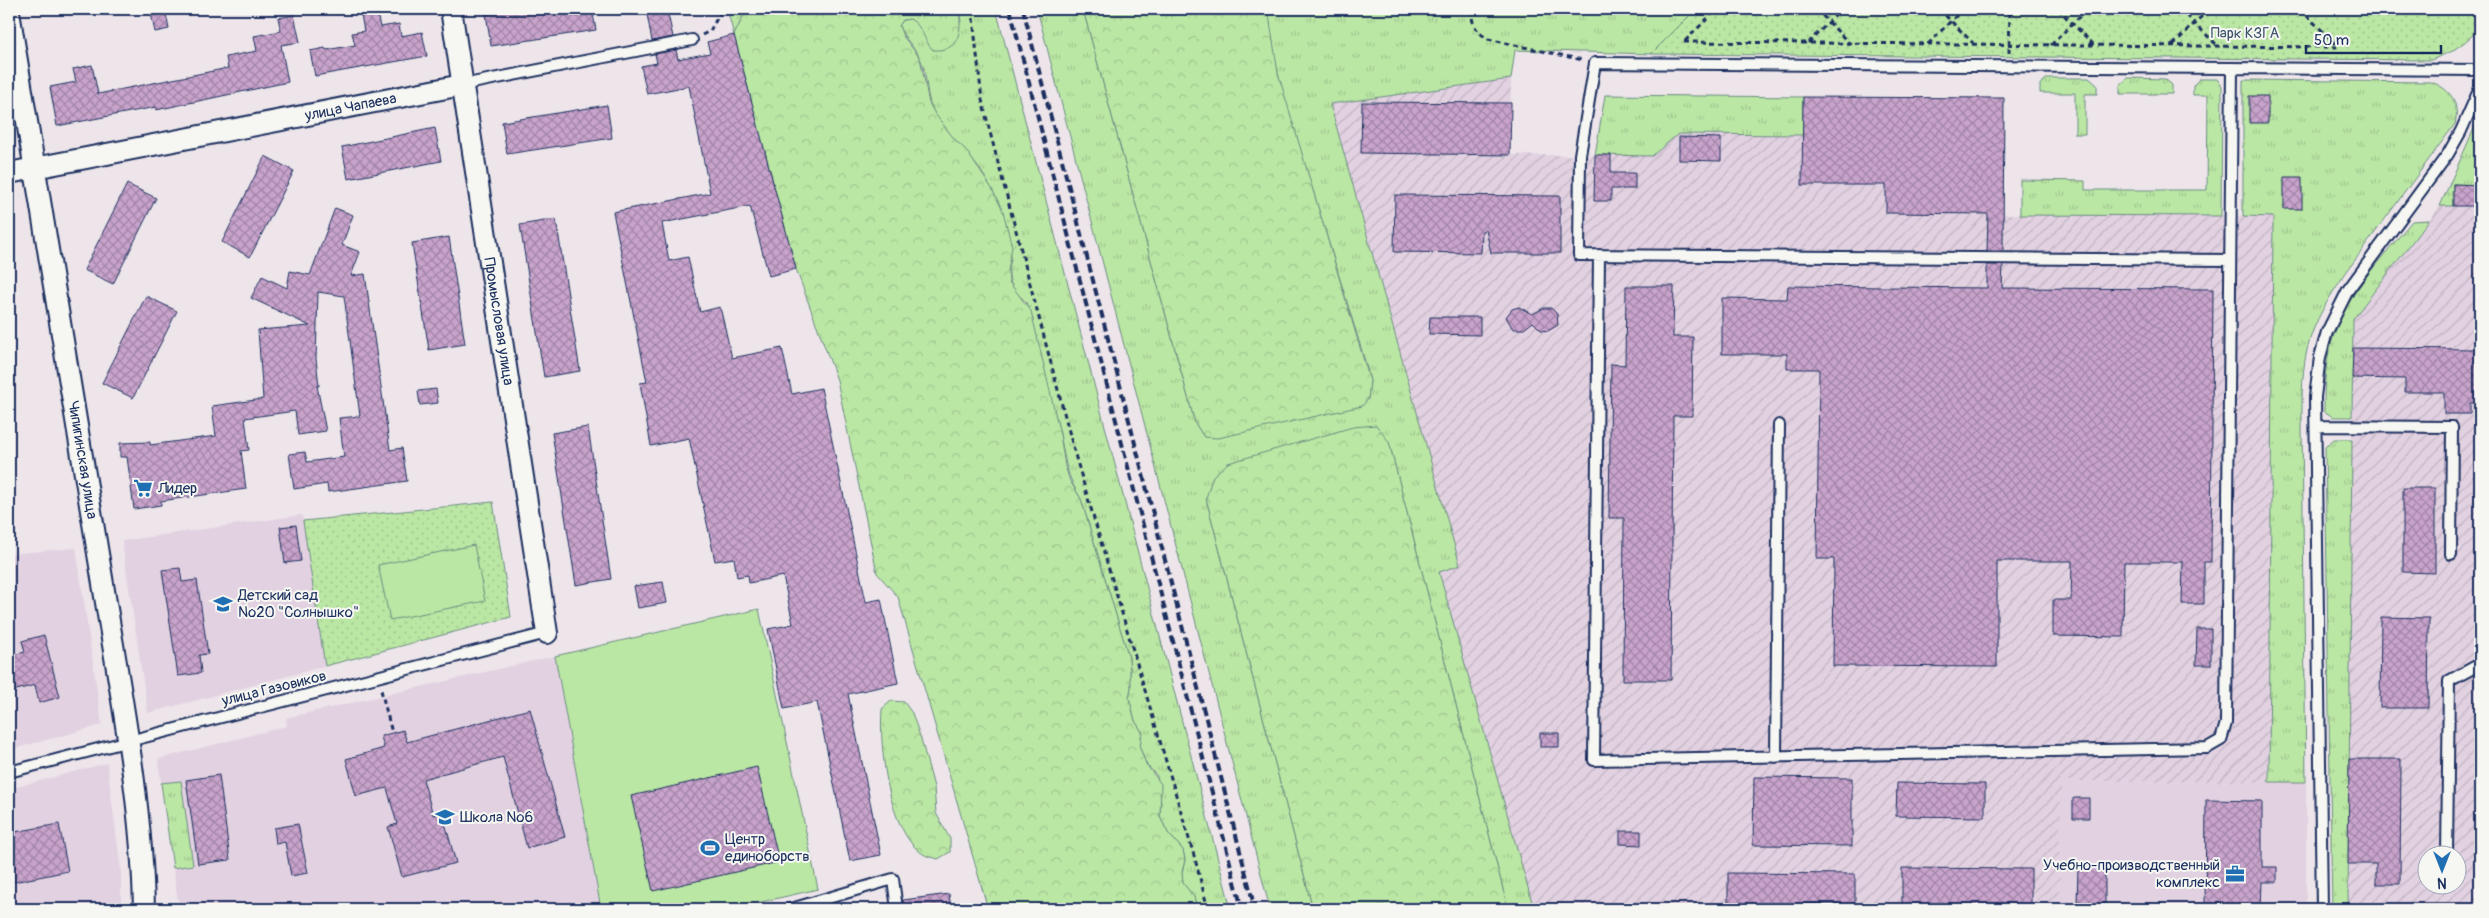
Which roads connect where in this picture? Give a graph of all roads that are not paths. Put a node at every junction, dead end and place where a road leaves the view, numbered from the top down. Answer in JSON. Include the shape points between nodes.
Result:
{"nodes":[{"id":1,"x":451,"y":9,"type":"edge"},
{"id":2,"x":9,"y":12,"type":"edge"},
{"id":3,"x":692,"y":40,"type":"road end"},
{"id":4,"x":2232,"y":68,"type":"junction"},
{"id":5,"x":2480,"y":70,"type":"edge"},
{"id":6,"x":462,"y":85,"type":"junction"},
{"id":7,"x":2480,"y":88,"type":"edge"},
{"id":8,"x":34,"y":168,"type":"junction"},
{"id":9,"x":9,"y":172,"type":"edge"},
{"id":10,"x":1599,"y":255,"type":"junction"},
{"id":11,"x":2230,"y":260,"type":"junction"},
{"id":12,"x":1778,"y":425,"type":"dead end"},
{"id":13,"x":2316,"y":426,"type":"junction"},
{"id":14,"x":2450,"y":554,"type":"dead end"},
{"id":15,"x":547,"y":633,"type":"joint"},
{"id":16,"x":2480,"y":664,"type":"edge"},
{"id":17,"x":128,"y":741,"type":"junction"},
{"id":18,"x":1776,"y":757,"type":"junction"},
{"id":19,"x":9,"y":772,"type":"edge"},
{"id":20,"x":2447,"y":846,"type":"edge"},
{"id":21,"x":144,"y":909,"type":"edge"},
{"id":22,"x":791,"y":909,"type":"edge"},
{"id":23,"x":897,"y":909,"type":"edge"},
{"id":24,"x":2322,"y":909,"type":"edge"}],
"edges":[{"from":1,"to":6,"type":"street","name":"Промысловая улица"},
{"from":2,"to":8,"type":"street","name":"Чипигинская улица"},
{"from":3,"to":6,"type":"lane","name":"улица Чапаева"},
{"from":4,"to":5,"type":"lane"},
{"from":4,"to":10,"type":"lane","via":[[1596,63],[1580,155],[1579,255]]},
{"from":4,"to":11,"type":"lane"},
{"from":6,"to":8,"type":"street","name":"улица Чапаева"},
{"from":6,"to":15,"type":"street","name":"Промысловая улица"},
{"from":7,"to":13,"type":"lane","via":[[2448,154],[2359,273],[2337,310],[2320,358],[2315,397]]},
{"from":8,"to":9,"type":"street","name":"улица Чапаева"},
{"from":8,"to":17,"type":"street","name":"Чипигинская улица"},
{"from":10,"to":11,"type":"lane"},
{"from":10,"to":18,"type":"lane","via":[[1594,760]]},
{"from":11,"to":18,"type":"lane","via":[[2226,723],[2221,740],[2207,748]]},
{"from":12,"to":18,"type":"lane"},
{"from":13,"to":14,"type":"lane","via":[[2452,427]]},
{"from":13,"to":24,"type":"lane"},
{"from":15,"to":17,"type":"lane","name":"улица Газовиков"},
{"from":16,"to":20,"type":"lane","via":[[2449,681]]},
{"from":17,"to":19,"type":"lane","name":"улица Газовиков"},
{"from":17,"to":21,"type":"street","name":"Чипигинская улица"},
{"from":22,"to":23,"type":"lane","via":[[893,880]]}]}
